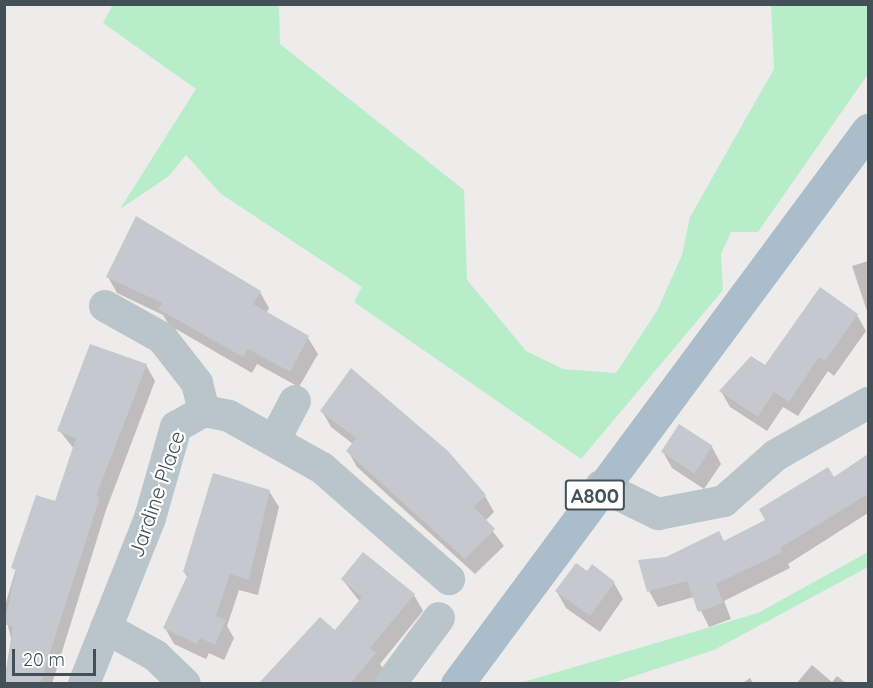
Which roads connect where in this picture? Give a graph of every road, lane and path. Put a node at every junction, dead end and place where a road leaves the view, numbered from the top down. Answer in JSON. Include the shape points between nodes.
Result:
{"nodes":[{"id":1,"x":868,"y":130,"type":"edge"},
{"id":2,"x":105,"y":306,"type":"dead end"},
{"id":3,"x":295,"y":401,"type":"dead end"},
{"id":4,"x":868,"y":403,"type":"edge"},
{"id":5,"x":204,"y":411,"type":"junction"},
{"id":6,"x":274,"y":441,"type":"junction"},
{"id":7,"x":601,"y":486,"type":"junction"},
{"id":8,"x":449,"y":579,"type":"dead end"},
{"id":9,"x":439,"y":618,"type":"dead end"},
{"id":10,"x":106,"y":628,"type":"junction"},
{"id":11,"x":84,"y":684,"type":"edge"},
{"id":12,"x":185,"y":684,"type":"edge"},
{"id":13,"x":390,"y":684,"type":"edge"},
{"id":14,"x":457,"y":684,"type":"edge"}],
"edges":[{"from":1,"to":7,"type":"main road","number":"A800"},
{"from":2,"to":5,"type":"street","via":[[162,338],[197,383]]},
{"from":3,"to":6,"type":"street"},
{"from":4,"to":7,"type":"street","via":[[776,455],[724,501],[658,514],[632,506]]},
{"from":5,"to":6,"type":"street","name":"Jardine Place","via":[[230,416]]},
{"from":5,"to":10,"type":"street","name":"Jardine Place","via":[[176,427],[150,518]]},
{"from":6,"to":8,"type":"street","name":"Jardine Place","via":[[322,468]]},
{"from":7,"to":14,"type":"main road","number":"A800"},
{"from":9,"to":13,"type":"street"},
{"from":10,"to":11,"type":"street","name":"Jardine Place"},
{"from":10,"to":12,"type":"street","via":[[156,656]]}]}
